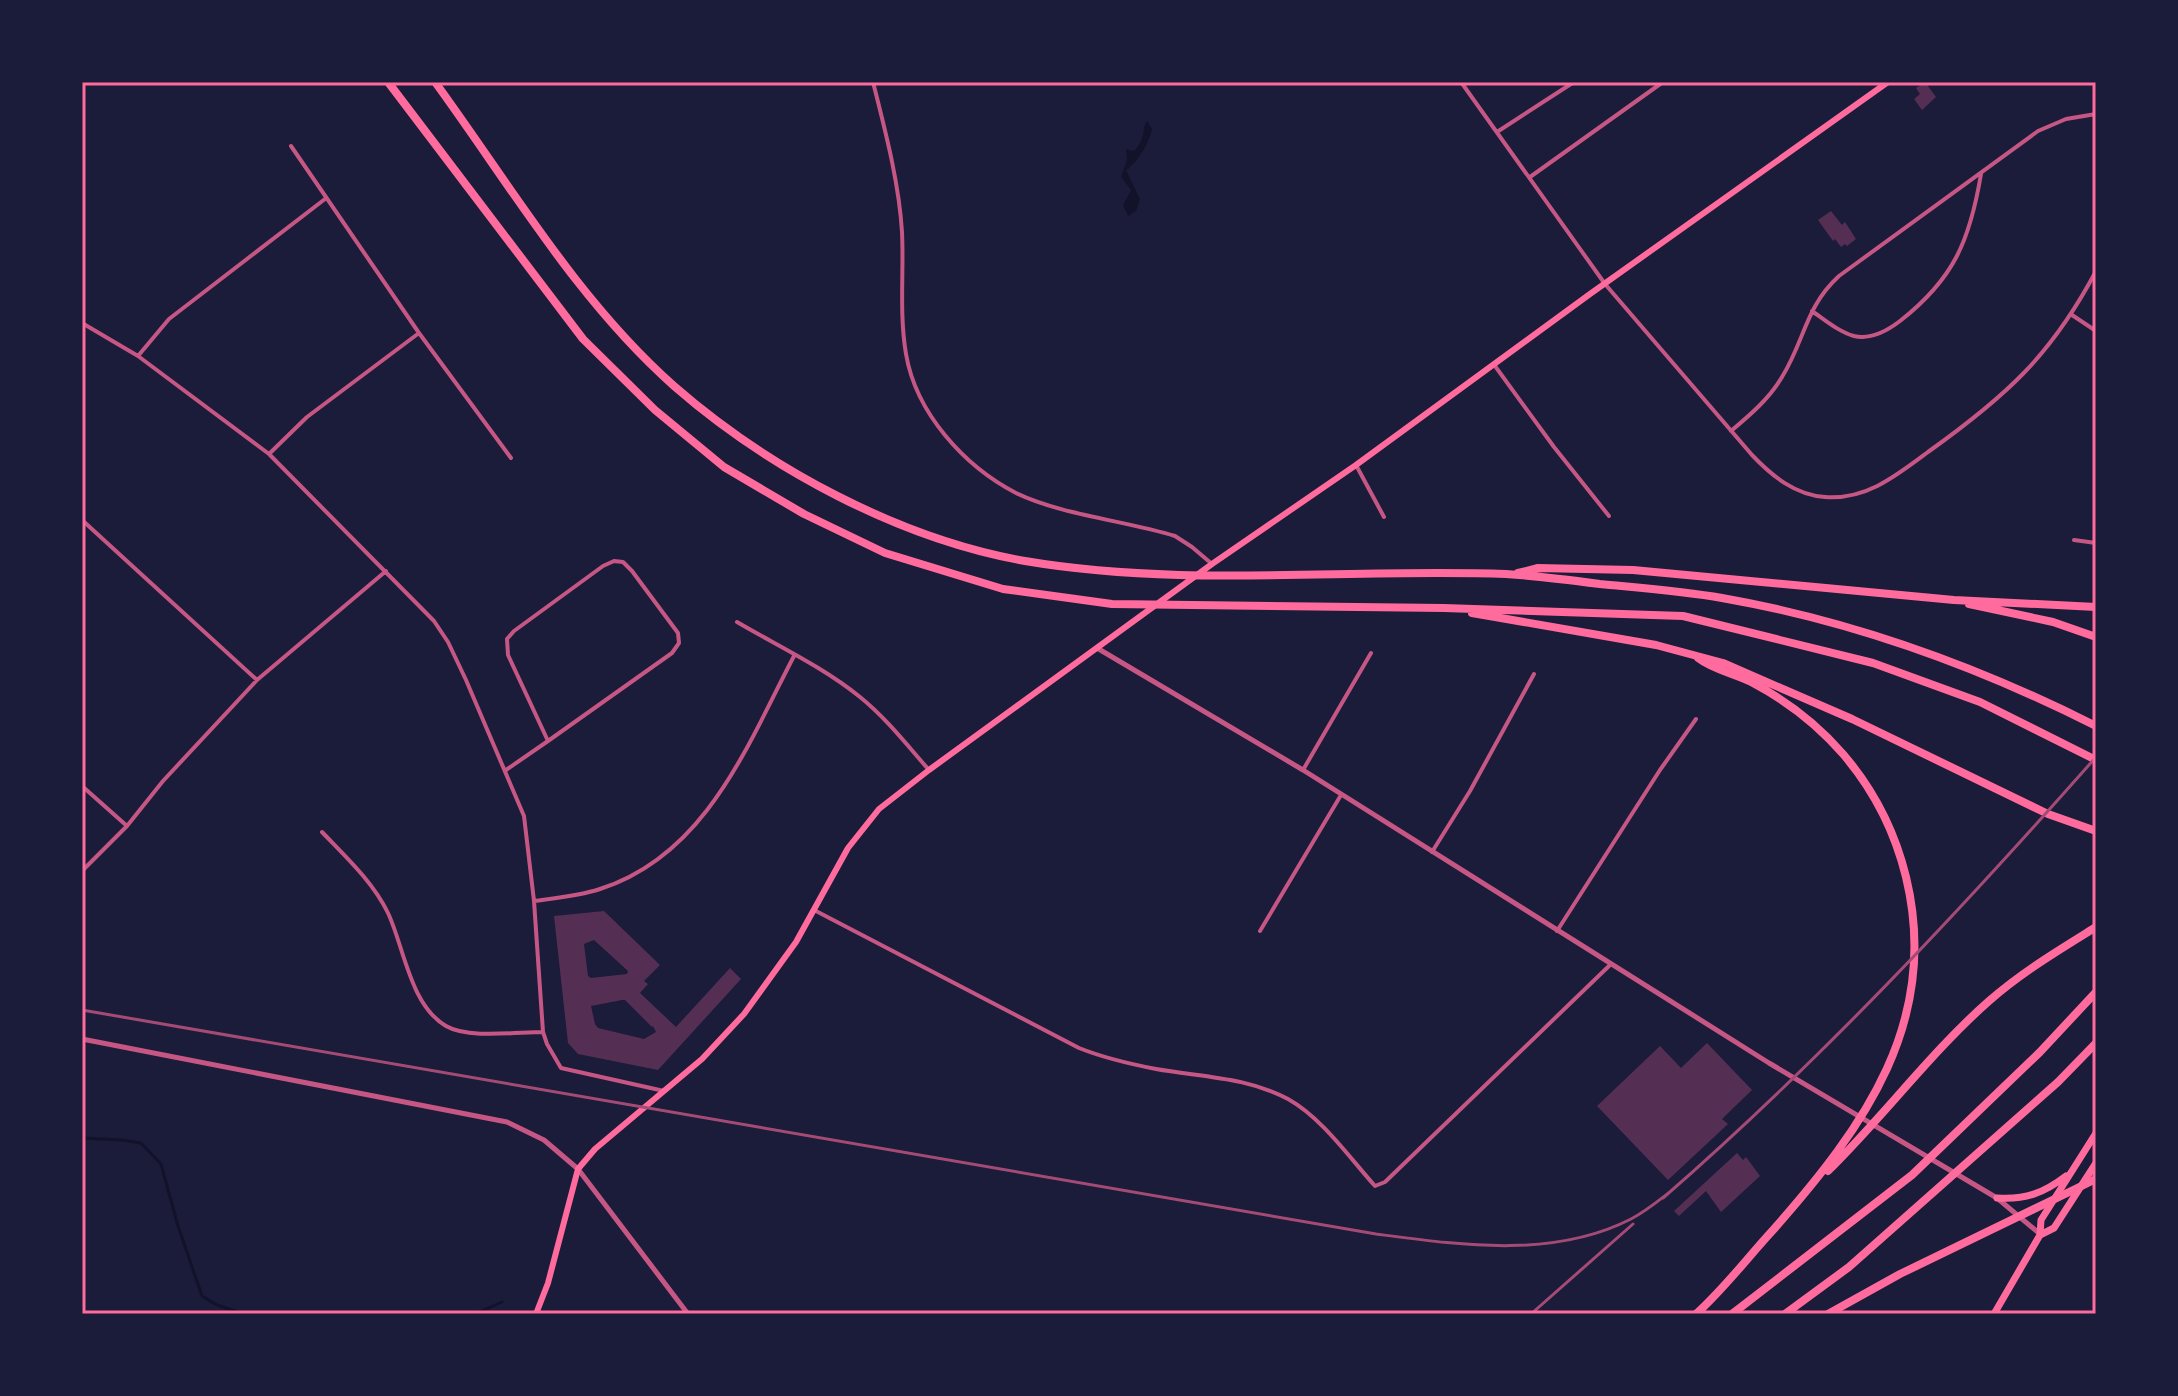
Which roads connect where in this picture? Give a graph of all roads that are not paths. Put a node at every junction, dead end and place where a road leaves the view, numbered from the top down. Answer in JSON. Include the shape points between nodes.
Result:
{"nodes":[{"id":1,"x":388,"y":82,"type":"edge"},
{"id":2,"x":435,"y":82,"type":"edge"},
{"id":3,"x":873,"y":82,"type":"edge"},
{"id":4,"x":1461,"y":82,"type":"edge"},
{"id":5,"x":1574,"y":82,"type":"edge"},
{"id":6,"x":1663,"y":82,"type":"edge"},
{"id":7,"x":1888,"y":82,"type":"edge"},
{"id":8,"x":2096,"y":114,"type":"edge"},
{"id":9,"x":1497,"y":132,"type":"junction"},
{"id":10,"x":291,"y":146,"type":"dead end"},
{"id":11,"x":1981,"y":174,"type":"junction"},
{"id":12,"x":1530,"y":177,"type":"junction"},
{"id":13,"x":325,"y":199,"type":"junction"},
{"id":14,"x":2096,"y":271,"type":"edge"},
{"id":15,"x":1605,"y":284,"type":"junction"},
{"id":16,"x":1811,"y":310,"type":"junction"},
{"id":17,"x":2072,"y":315,"type":"junction"},
{"id":18,"x":82,"y":323,"type":"edge"},
{"id":19,"x":2096,"y":331,"type":"edge"},
{"id":20,"x":419,"y":333,"type":"junction"},
{"id":21,"x":138,"y":356,"type":"junction"},
{"id":22,"x":1495,"y":366,"type":"junction"},
{"id":23,"x":1731,"y":431,"type":"junction"},
{"id":24,"x":269,"y":454,"type":"junction"},
{"id":25,"x":511,"y":458,"type":"dead end"},
{"id":26,"x":1356,"y":465,"type":"junction"},
{"id":27,"x":1609,"y":516,"type":"dead end"},
{"id":28,"x":1384,"y":517,"type":"dead end"},
{"id":29,"x":82,"y":520,"type":"edge"},
{"id":30,"x":2074,"y":540,"type":"dead end"},
{"id":31,"x":2096,"y":543,"type":"edge"},
{"id":32,"x":1212,"y":564,"type":"junction"},
{"id":33,"x":386,"y":571,"type":"junction"},
{"id":34,"x":1509,"y":574,"type":"junction"},
{"id":35,"x":1954,"y":600,"type":"junction"},
{"id":36,"x":2096,"y":607,"type":"edge"},
{"id":37,"x":1444,"y":608,"type":"junction"},
{"id":38,"x":737,"y":622,"type":"dead end"},
{"id":39,"x":2096,"y":637,"type":"edge"},
{"id":40,"x":1097,"y":648,"type":"junction"},
{"id":41,"x":1371,"y":653,"type":"dead end"},
{"id":42,"x":794,"y":656,"type":"junction"},
{"id":43,"x":1698,"y":658,"type":"junction"},
{"id":44,"x":1534,"y":674,"type":"dead end"},
{"id":45,"x":257,"y":680,"type":"junction"},
{"id":46,"x":1696,"y":719,"type":"dead end"},
{"id":47,"x":2096,"y":726,"type":"edge"},
{"id":48,"x":548,"y":741,"type":"junction"},
{"id":49,"x":2096,"y":760,"type":"edge"},
{"id":50,"x":506,"y":770,"type":"junction"},
{"id":51,"x":929,"y":770,"type":"junction"},
{"id":52,"x":1303,"y":770,"type":"junction"},
{"id":53,"x":82,"y":786,"type":"edge"},
{"id":54,"x":1341,"y":795,"type":"junction"},
{"id":55,"x":127,"y":826,"type":"junction"},
{"id":56,"x":2096,"y":831,"type":"edge"},
{"id":57,"x":322,"y":832,"type":"dead end"},
{"id":58,"x":1432,"y":852,"type":"junction"},
{"id":59,"x":82,"y":871,"type":"edge"},
{"id":60,"x":534,"y":901,"type":"junction"},
{"id":61,"x":814,"y":910,"type":"junction"},
{"id":62,"x":2096,"y":927,"type":"edge"},
{"id":63,"x":1260,"y":931,"type":"dead end"},
{"id":64,"x":1557,"y":931,"type":"junction"},
{"id":65,"x":1610,"y":965,"type":"junction"},
{"id":66,"x":2096,"y":992,"type":"edge"},
{"id":67,"x":543,"y":1032,"type":"junction"},
{"id":68,"x":82,"y":1039,"type":"edge"},
{"id":69,"x":2096,"y":1043,"type":"edge"},
{"id":70,"x":665,"y":1091,"type":"junction"},
{"id":71,"x":2096,"y":1133,"type":"edge"},
{"id":72,"x":1850,"y":1144,"type":"junction"},
{"id":73,"x":2096,"y":1163,"type":"edge"},
{"id":74,"x":578,"y":1169,"type":"junction"},
{"id":75,"x":2071,"y":1172,"type":"junction"},
{"id":76,"x":2096,"y":1179,"type":"edge"},
{"id":77,"x":1997,"y":1198,"type":"junction"},
{"id":78,"x":2040,"y":1235,"type":"junction"},
{"id":79,"x":536,"y":1314,"type":"edge"},
{"id":80,"x":688,"y":1314,"type":"edge"},
{"id":81,"x":1696,"y":1314,"type":"edge"},
{"id":82,"x":1732,"y":1314,"type":"edge"},
{"id":83,"x":1785,"y":1314,"type":"edge"},
{"id":84,"x":1828,"y":1314,"type":"edge"},
{"id":85,"x":1994,"y":1314,"type":"edge"}],
"edges":[{"from":1,"to":37,"type":"highway","via":[[583,339],[655,410],[724,467],[804,514],[885,553],[1003,589],[1112,604]]},
{"from":2,"to":34,"type":"highway","via":[[574,279],[675,386],[744,439],[819,486],[900,524],[1024,560],[1149,574]]},
{"from":3,"to":32,"type":"street","via":[[902,229],[906,353],[932,418],[972,463],[1018,494],[1175,536]]},
{"from":4,"to":9,"type":"street"},
{"from":5,"to":9,"type":"street"},
{"from":6,"to":12,"type":"street"},
{"from":7,"to":15,"type":"main road"},
{"from":8,"to":11,"type":"street","via":[[2045,128]]},
{"from":9,"to":12,"type":"street"},
{"from":10,"to":13,"type":"street"},
{"from":11,"to":16,"type":"street","via":[[1854,263],[1828,285]]},
{"from":11,"to":16,"type":"street","via":[[1956,260],[1935,290],[1904,318],[1877,335],[1858,337]]},
{"from":12,"to":15,"type":"street"},
{"from":13,"to":20,"type":"street"},
{"from":13,"to":21,"type":"street","via":[[169,319]]},
{"from":14,"to":17,"type":"street"},
{"from":15,"to":22,"type":"main road"},
{"from":15,"to":23,"type":"street"},
{"from":16,"to":23,"type":"street","via":[[1779,383]]},
{"from":17,"to":19,"type":"street"},
{"from":17,"to":23,"type":"street","via":[[2007,392],[1900,474],[1857,494],[1826,497],[1797,490],[1768,470]]},
{"from":18,"to":21,"type":"street"},
{"from":20,"to":24,"type":"street","via":[[307,417]]},
{"from":20,"to":25,"type":"street"},
{"from":21,"to":24,"type":"street"},
{"from":22,"to":26,"type":"main road"},
{"from":22,"to":27,"type":"street"},
{"from":24,"to":33,"type":"street"},
{"from":26,"to":28,"type":"street"},
{"from":26,"to":32,"type":"main road"},
{"from":29,"to":45,"type":"street"},
{"from":30,"to":31,"type":"street"},
{"from":32,"to":40,"type":"main road"},
{"from":33,"to":45,"type":"street"},
{"from":33,"to":50,"type":"street","via":[[441,630]]},
{"from":34,"to":35,"type":"highway","via":[[1538,568],[1633,570]]},
{"from":34,"to":47,"type":"highway","via":[[1704,595],[1821,619],[1939,656]]},
{"from":35,"to":36,"type":"highway"},
{"from":35,"to":39,"type":"highway"},
{"from":37,"to":43,"type":"highway","via":[[1656,645]]},
{"from":37,"to":49,"type":"highway","via":[[1683,616],[1873,663],[1980,702]]},
{"from":38,"to":42,"type":"street"},
{"from":40,"to":51,"type":"main road"},
{"from":40,"to":52,"type":"street"},
{"from":41,"to":52,"type":"street"},
{"from":42,"to":51,"type":"street","via":[[860,696]]},
{"from":42,"to":60,"type":"street","via":[[713,804],[673,849],[600,889]]},
{"from":43,"to":56,"type":"highway","via":[[1766,680]]},
{"from":43,"to":72,"type":"highway","via":[[1752,682],[1812,723],[1868,788],[1902,863],[1915,950],[1906,1020]]},
{"from":44,"to":58,"type":"street"},
{"from":45,"to":55,"type":"street"},
{"from":46,"to":64,"type":"street"},
{"from":48,"to":48,"type":"street","via":[[679,643],[678,633],[621,562],[603,566],[507,639],[508,655]]},
{"from":48,"to":50,"type":"street"},
{"from":50,"to":60,"type":"street","via":[[526,824]]},
{"from":51,"to":61,"type":"main road","via":[[863,826]]},
{"from":52,"to":54,"type":"street"},
{"from":53,"to":55,"type":"street"},
{"from":54,"to":58,"type":"street"},
{"from":54,"to":63,"type":"street"},
{"from":55,"to":59,"type":"street"},
{"from":57,"to":67,"type":"street","via":[[388,912],[425,1007],[446,1026],[471,1033]]},
{"from":58,"to":64,"type":"street"},
{"from":60,"to":67,"type":"street"},
{"from":61,"to":65,"type":"street","via":[[1079,1048],[1113,1060],[1253,1084],[1289,1100],[1375,1186]]},
{"from":61,"to":70,"type":"main road","via":[[744,1014]]},
{"from":62,"to":72,"type":"highway","via":[[2033,965],[1989,1001]]},
{"from":64,"to":65,"type":"street"},
{"from":65,"to":77,"type":"street"},
{"from":66,"to":82,"type":"highway","via":[[1912,1175]]},
{"from":67,"to":70,"type":"street","via":[[561,1068]]},
{"from":68,"to":74,"type":"street","via":[[507,1122],[544,1140]]},
{"from":69,"to":83,"type":"highway","via":[[1849,1267]]},
{"from":70,"to":74,"type":"main road"},
{"from":71,"to":75,"type":"main road"},
{"from":72,"to":81,"type":"highway"},
{"from":73,"to":78,"type":"main road","via":[[2054,1228]]},
{"from":74,"to":79,"type":"main road"},
{"from":74,"to":80,"type":"street"},
{"from":75,"to":77,"type":"main road","via":[[2039,1193]]},
{"from":75,"to":78,"type":"main road","via":[[2041,1220]]},
{"from":76,"to":84,"type":"highway"},
{"from":77,"to":78,"type":"street"},
{"from":78,"to":85,"type":"main road"}]}
